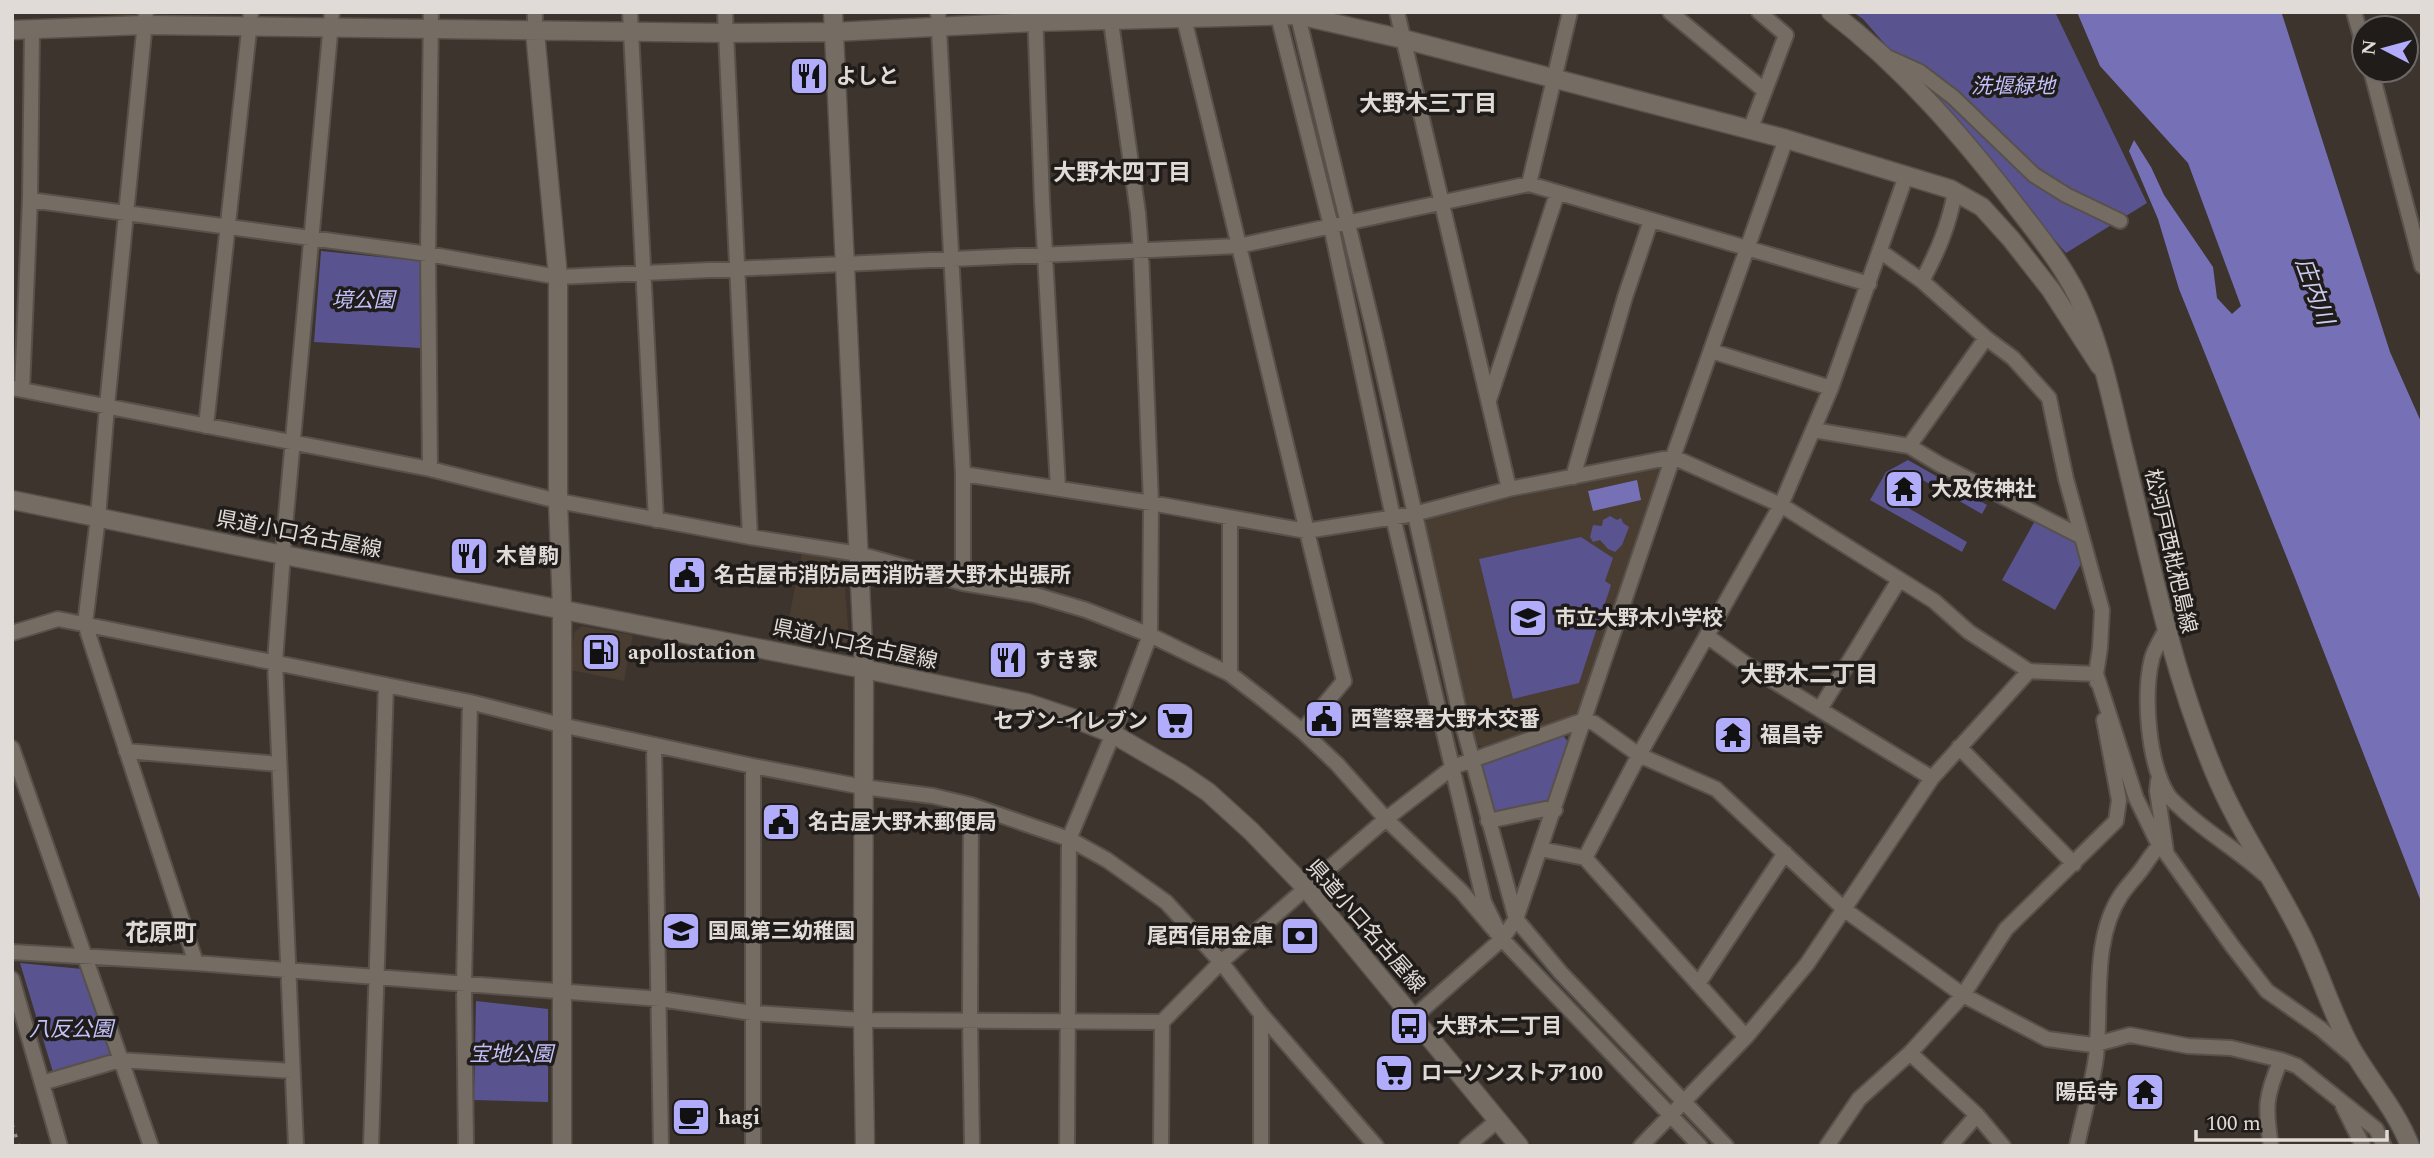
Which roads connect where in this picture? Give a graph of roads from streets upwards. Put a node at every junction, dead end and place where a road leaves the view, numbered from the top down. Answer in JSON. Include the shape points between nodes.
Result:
{"nodes":[{"id":1,"x":535,"y":12,"type":"edge"},
{"id":2,"x":629,"y":12,"type":"edge"},
{"id":3,"x":726,"y":12,"type":"edge"},
{"id":4,"x":833,"y":12,"type":"edge"},
{"id":5,"x":1397,"y":12,"type":"edge"},
{"id":6,"x":1570,"y":12,"type":"edge"},
{"id":7,"x":1670,"y":12,"type":"edge"},
{"id":8,"x":1759,"y":12,"type":"edge"},
{"id":9,"x":1831,"y":12,"type":"edge"},
{"id":10,"x":1277,"y":13,"type":"edge"},
{"id":11,"x":1298,"y":14,"type":"edge"},
{"id":12,"x":1188,"y":16,"type":"edge"},
{"id":13,"x":1035,"y":17,"type":"edge"},
{"id":14,"x":1122,"y":18,"type":"edge"},
{"id":15,"x":146,"y":19,"type":"edge"},
{"id":16,"x":938,"y":19,"type":"edge"},
{"id":17,"x":250,"y":20,"type":"edge"},
{"id":18,"x":332,"y":20,"type":"edge"},
{"id":19,"x":431,"y":21,"type":"edge"},
{"id":20,"x":32,"y":29,"type":"junction"},
{"id":21,"x":12,"y":30,"type":"edge"},
{"id":22,"x":535,"y":32,"type":"junction"},
{"id":23,"x":629,"y":32,"type":"junction"},
{"id":24,"x":834,"y":32,"type":"junction"},
{"id":25,"x":726,"y":33,"type":"junction"},
{"id":26,"x":1404,"y":39,"type":"junction"},
{"id":27,"x":1884,"y":56,"type":"junction"},
{"id":28,"x":1554,"y":78,"type":"junction"},
{"id":29,"x":2375,"y":84,"type":"edge"},
{"id":30,"x":1765,"y":91,"type":"junction"},
{"id":31,"x":1750,"y":130,"type":"junction"},
{"id":32,"x":1786,"y":139,"type":"junction"},
{"id":33,"x":1906,"y":176,"type":"junction"},
{"id":34,"x":1529,"y":184,"type":"junction"},
{"id":35,"x":1955,"y":192,"type":"junction"},
{"id":36,"x":1557,"y":194,"type":"junction"},
{"id":37,"x":30,"y":200,"type":"junction"},
{"id":38,"x":1442,"y":203,"type":"junction"},
{"id":39,"x":126,"y":212,"type":"junction"},
{"id":40,"x":1651,"y":220,"type":"junction"},
{"id":41,"x":2120,"y":221,"type":"dead end"},
{"id":42,"x":1348,"y":223,"type":"junction"},
{"id":43,"x":1331,"y":226,"type":"junction"},
{"id":44,"x":229,"y":227,"type":"junction"},
{"id":45,"x":313,"y":238,"type":"junction"},
{"id":46,"x":1238,"y":246,"type":"junction"},
{"id":47,"x":1747,"y":247,"type":"junction"},
{"id":48,"x":1880,"y":251,"type":"junction"},
{"id":49,"x":1141,"y":252,"type":"junction"},
{"id":50,"x":428,"y":254,"type":"junction"},
{"id":51,"x":1045,"y":256,"type":"junction"},
{"id":52,"x":952,"y":260,"type":"junction"},
{"id":53,"x":846,"y":265,"type":"junction"},
{"id":54,"x":2422,"y":265,"type":"edge"},
{"id":55,"x":736,"y":268,"type":"junction"},
{"id":56,"x":643,"y":272,"type":"junction"},
{"id":57,"x":558,"y":277,"type":"junction"},
{"id":58,"x":19,"y":278,"type":"edge"},
{"id":59,"x":1922,"y":281,"type":"junction"},
{"id":60,"x":1869,"y":284,"type":"junction"},
{"id":61,"x":1986,"y":338,"type":"junction"},
{"id":62,"x":1711,"y":351,"type":"junction"},
{"id":63,"x":2104,"y":372,"type":"junction"},
{"id":64,"x":1831,"y":388,"type":"junction"},
{"id":65,"x":17,"y":389,"type":"edge"},
{"id":66,"x":1489,"y":402,"type":"junction"},
{"id":67,"x":107,"y":406,"type":"junction"},
{"id":68,"x":206,"y":426,"type":"junction"},
{"id":69,"x":1813,"y":430,"type":"junction"},
{"id":70,"x":293,"y":442,"type":"junction"},
{"id":71,"x":1909,"y":446,"type":"junction"},
{"id":72,"x":1673,"y":457,"type":"junction"},
{"id":73,"x":430,"y":469,"type":"junction"},
{"id":74,"x":963,"y":474,"type":"junction"},
{"id":75,"x":1573,"y":477,"type":"junction"},
{"id":76,"x":1058,"y":488,"type":"junction"},
{"id":77,"x":1509,"y":489,"type":"junction"},
{"id":78,"x":12,"y":500,"type":"edge"},
{"id":79,"x":558,"y":501,"type":"junction"},
{"id":80,"x":1151,"y":503,"type":"junction"},
{"id":81,"x":1781,"y":505,"type":"junction"},
{"id":82,"x":1414,"y":514,"type":"junction"},
{"id":83,"x":98,"y":517,"type":"junction"},
{"id":84,"x":1230,"y":517,"type":"junction"},
{"id":85,"x":1394,"y":517,"type":"junction"},
{"id":86,"x":656,"y":520,"type":"junction"},
{"id":87,"x":1306,"y":531,"type":"junction"},
{"id":88,"x":750,"y":537,"type":"junction"},
{"id":89,"x":2082,"y":537,"type":"junction"},
{"id":90,"x":284,"y":554,"type":"junction"},
{"id":91,"x":859,"y":554,"type":"junction"},
{"id":92,"x":1899,"y":580,"type":"junction"},
{"id":93,"x":963,"y":583,"type":"junction"},
{"id":94,"x":562,"y":608,"type":"junction"},
{"id":95,"x":85,"y":624,"type":"junction"},
{"id":96,"x":2166,"y":629,"type":"junction"},
{"id":97,"x":12,"y":633,"type":"edge"},
{"id":98,"x":1150,"y":635,"type":"junction"},
{"id":99,"x":1707,"y":636,"type":"junction"},
{"id":100,"x":275,"y":662,"type":"junction"},
{"id":101,"x":864,"y":669,"type":"junction"},
{"id":102,"x":2029,"y":671,"type":"junction"},
{"id":103,"x":1230,"y":674,"type":"junction"},
{"id":104,"x":2096,"y":674,"type":"junction"},
{"id":105,"x":386,"y":684,"type":"junction"},
{"id":106,"x":470,"y":702,"type":"junction"},
{"id":107,"x":1820,"y":709,"type":"junction"},
{"id":108,"x":1584,"y":720,"type":"junction"},
{"id":109,"x":561,"y":724,"type":"junction"},
{"id":110,"x":1302,"y":731,"type":"junction"},
{"id":111,"x":1113,"y":734,"type":"junction"},
{"id":112,"x":654,"y":746,"type":"junction"},
{"id":113,"x":1959,"y":747,"type":"junction"},
{"id":114,"x":12,"y":748,"type":"edge"},
{"id":115,"x":127,"y":751,"type":"junction"},
{"id":116,"x":1639,"y":755,"type":"junction"},
{"id":117,"x":1471,"y":761,"type":"junction"},
{"id":118,"x":279,"y":764,"type":"junction"},
{"id":119,"x":753,"y":766,"type":"junction"},
{"id":120,"x":1453,"y":767,"type":"junction"},
{"id":121,"x":2159,"y":773,"type":"junction"},
{"id":122,"x":1932,"y":778,"type":"junction"},
{"id":123,"x":863,"y":787,"type":"junction"},
{"id":124,"x":971,"y":805,"type":"junction"},
{"id":125,"x":1555,"y":810,"type":"junction"},
{"id":126,"x":1386,"y":820,"type":"junction"},
{"id":127,"x":1489,"y":821,"type":"junction"},
{"id":128,"x":1069,"y":839,"type":"junction"},
{"id":129,"x":1540,"y":849,"type":"junction"},
{"id":130,"x":2163,"y":849,"type":"junction"},
{"id":131,"x":1785,"y":853,"type":"junction"},
{"id":132,"x":1584,"y":858,"type":"junction"},
{"id":133,"x":2074,"y":864,"type":"junction"},
{"id":134,"x":2272,"y":883,"type":"junction"},
{"id":135,"x":1306,"y":888,"type":"junction"},
{"id":136,"x":1845,"y":910,"type":"junction"},
{"id":137,"x":1516,"y":919,"type":"junction"},
{"id":138,"x":1502,"y":939,"type":"junction"},
{"id":139,"x":13,"y":951,"type":"edge"},
{"id":140,"x":83,"y":954,"type":"junction"},
{"id":141,"x":196,"y":962,"type":"junction"},
{"id":142,"x":1221,"y":962,"type":"junction"},
{"id":143,"x":287,"y":970,"type":"junction"},
{"id":144,"x":376,"y":977,"type":"junction"},
{"id":145,"x":12,"y":979,"type":"edge"},
{"id":146,"x":464,"y":984,"type":"junction"},
{"id":147,"x":1698,"y":984,"type":"junction"},
{"id":148,"x":562,"y":992,"type":"junction"},
{"id":149,"x":1963,"y":995,"type":"junction"},
{"id":150,"x":660,"y":999,"type":"junction"},
{"id":151,"x":752,"y":1013,"type":"junction"},
{"id":152,"x":1261,"y":1014,"type":"junction"},
{"id":153,"x":1414,"y":1017,"type":"junction"},
{"id":154,"x":970,"y":1019,"type":"junction"},
{"id":155,"x":863,"y":1020,"type":"junction"},
{"id":156,"x":1067,"y":1020,"type":"junction"},
{"id":157,"x":1162,"y":1022,"type":"junction"},
{"id":158,"x":1746,"y":1037,"type":"junction"},
{"id":159,"x":2097,"y":1044,"type":"junction"},
{"id":160,"x":1910,"y":1053,"type":"junction"},
{"id":161,"x":120,"y":1060,"type":"junction"},
{"id":162,"x":2281,"y":1060,"type":"junction"},
{"id":163,"x":2359,"y":1061,"type":"junction"},
{"id":164,"x":292,"y":1071,"type":"junction"},
{"id":165,"x":42,"y":1083,"type":"junction"},
{"id":166,"x":1685,"y":1102,"type":"junction"},
{"id":167,"x":2341,"y":1102,"type":"junction"},
{"id":168,"x":1977,"y":1115,"type":"junction"},
{"id":169,"x":1671,"y":1116,"type":"junction"},
{"id":170,"x":1497,"y":1121,"type":"junction"},
{"id":171,"x":60,"y":1146,"type":"edge"},
{"id":172,"x":151,"y":1146,"type":"edge"},
{"id":173,"x":296,"y":1146,"type":"edge"},
{"id":174,"x":371,"y":1146,"type":"edge"},
{"id":175,"x":466,"y":1146,"type":"edge"},
{"id":176,"x":562,"y":1146,"type":"edge"},
{"id":177,"x":662,"y":1146,"type":"edge"},
{"id":178,"x":753,"y":1146,"type":"edge"},
{"id":179,"x":865,"y":1146,"type":"edge"},
{"id":180,"x":972,"y":1146,"type":"edge"},
{"id":181,"x":1067,"y":1146,"type":"edge"},
{"id":182,"x":1161,"y":1146,"type":"edge"},
{"id":183,"x":1261,"y":1146,"type":"edge"},
{"id":184,"x":1376,"y":1146,"type":"edge"},
{"id":185,"x":1467,"y":1146,"type":"edge"},
{"id":186,"x":1519,"y":1146,"type":"edge"},
{"id":187,"x":1641,"y":1146,"type":"edge"},
{"id":188,"x":1700,"y":1146,"type":"edge"},
{"id":189,"x":1726,"y":1146,"type":"edge"},
{"id":190,"x":1827,"y":1146,"type":"edge"},
{"id":191,"x":1950,"y":1146,"type":"edge"},
{"id":192,"x":2003,"y":1146,"type":"edge"},
{"id":193,"x":2077,"y":1146,"type":"edge"},
{"id":194,"x":2271,"y":1146,"type":"edge"},
{"id":195,"x":2363,"y":1146,"type":"edge"},
{"id":196,"x":2384,"y":1146,"type":"edge"},
{"id":197,"x":2410,"y":1146,"type":"edge"}],
"edges":[{"from":1,"to":22,"type":"street"},
{"from":2,"to":23,"type":"street"},
{"from":3,"to":25,"type":"street"},
{"from":4,"to":24,"type":"street"},
{"from":5,"to":26,"type":"street"},
{"from":6,"to":28,"type":"street"},
{"from":7,"to":30,"type":"street"},
{"from":8,"to":30,"type":"street","via":[[1786,36]]},
{"from":9,"to":27,"type":"street","name":"松河戸西枇杷島線"},
{"from":10,"to":11,"type":"street"},
{"from":10,"to":12,"type":"street"},
{"from":10,"to":43,"type":"street"},
{"from":11,"to":26,"type":"street"},
{"from":11,"to":42,"type":"street"},
{"from":12,"to":14,"type":"street"},
{"from":12,"to":46,"type":"street"},
{"from":13,"to":14,"type":"street"},
{"from":13,"to":16,"type":"street"},
{"from":13,"to":51,"type":"street"},
{"from":14,"to":49,"type":"street"},
{"from":15,"to":17,"type":"street"},
{"from":15,"to":20,"type":"street"},
{"from":15,"to":39,"type":"street"},
{"from":16,"to":24,"type":"street"},
{"from":16,"to":52,"type":"street"},
{"from":17,"to":18,"type":"street"},
{"from":17,"to":44,"type":"street"},
{"from":18,"to":19,"type":"street"},
{"from":18,"to":45,"type":"street"},
{"from":19,"to":22,"type":"street"},
{"from":19,"to":50,"type":"street"},
{"from":20,"to":21,"type":"street"},
{"from":20,"to":37,"type":"street"},
{"from":22,"to":23,"type":"street"},
{"from":22,"to":57,"type":"street"},
{"from":23,"to":25,"type":"street"},
{"from":23,"to":56,"type":"street"},
{"from":24,"to":25,"type":"street"},
{"from":24,"to":53,"type":"street"},
{"from":25,"to":55,"type":"street"},
{"from":26,"to":28,"type":"street"},
{"from":26,"to":38,"type":"street"},
{"from":27,"to":41,"type":"street","via":[[1920,72],[1953,97],[2034,175]]},
{"from":27,"to":63,"type":"street","name":"松河戸西枇杷島線","via":[[1934,106],[2057,260],[2084,308]]},
{"from":28,"to":31,"type":"street"},
{"from":28,"to":34,"type":"street"},
{"from":29,"to":54,"type":"street"},
{"from":30,"to":31,"type":"street"},
{"from":31,"to":32,"type":"street"},
{"from":32,"to":33,"type":"street"},
{"from":32,"to":47,"type":"street"},
{"from":33,"to":35,"type":"street"},
{"from":33,"to":48,"type":"street"},
{"from":34,"to":36,"type":"street"},
{"from":34,"to":38,"type":"street"},
{"from":35,"to":59,"type":"street","via":[[1945,236]]},
{"from":35,"to":63,"type":"street","via":[[1982,207],[2011,239],[2051,290]]},
{"from":36,"to":40,"type":"street"},
{"from":36,"to":66,"type":"street"},
{"from":37,"to":39,"type":"street"},
{"from":37,"to":58,"type":"street"},
{"from":38,"to":42,"type":"street"},
{"from":38,"to":66,"type":"street"},
{"from":39,"to":44,"type":"street"},
{"from":39,"to":67,"type":"street"},
{"from":40,"to":47,"type":"street"},
{"from":40,"to":75,"type":"street"},
{"from":42,"to":43,"type":"street"},
{"from":42,"to":82,"type":"street"},
{"from":43,"to":46,"type":"street"},
{"from":43,"to":85,"type":"street"},
{"from":44,"to":45,"type":"street"},
{"from":44,"to":68,"type":"street"},
{"from":45,"to":50,"type":"street"},
{"from":45,"to":70,"type":"street"},
{"from":46,"to":49,"type":"street"},
{"from":46,"to":87,"type":"street"},
{"from":47,"to":60,"type":"street"},
{"from":47,"to":62,"type":"street"},
{"from":48,"to":59,"type":"street"},
{"from":48,"to":60,"type":"street"},
{"from":49,"to":51,"type":"street"},
{"from":49,"to":80,"type":"street"},
{"from":50,"to":57,"type":"street"},
{"from":50,"to":73,"type":"street"},
{"from":51,"to":52,"type":"street"},
{"from":51,"to":76,"type":"street"},
{"from":52,"to":53,"type":"street"},
{"from":52,"to":74,"type":"street"},
{"from":53,"to":55,"type":"street"},
{"from":53,"to":91,"type":"street"},
{"from":55,"to":56,"type":"street"},
{"from":55,"to":88,"type":"street"},
{"from":56,"to":57,"type":"street"},
{"from":56,"to":86,"type":"street"},
{"from":57,"to":79,"type":"street"},
{"from":58,"to":65,"type":"street"},
{"from":59,"to":61,"type":"street"},
{"from":60,"to":64,"type":"street"},
{"from":61,"to":71,"type":"street"},
{"from":61,"to":89,"type":"street","via":[[2013,358],[2049,398]]},
{"from":62,"to":64,"type":"street"},
{"from":62,"to":72,"type":"street"},
{"from":63,"to":96,"type":"street","name":"松河戸西枇杷島線"},
{"from":64,"to":69,"type":"street"},
{"from":65,"to":67,"type":"street"},
{"from":66,"to":77,"type":"street"},
{"from":67,"to":68,"type":"street"},
{"from":67,"to":83,"type":"street"},
{"from":68,"to":70,"type":"street"},
{"from":69,"to":71,"type":"street"},
{"from":69,"to":81,"type":"street"},
{"from":70,"to":73,"type":"street"},
{"from":70,"to":90,"type":"street"},
{"from":71,"to":89,"type":"street"},
{"from":72,"to":75,"type":"street"},
{"from":72,"to":81,"type":"street"},
{"from":72,"to":108,"type":"street"},
{"from":73,"to":79,"type":"street"},
{"from":74,"to":76,"type":"street"},
{"from":74,"to":93,"type":"street"},
{"from":75,"to":77,"type":"street"},
{"from":76,"to":80,"type":"street"},
{"from":77,"to":82,"type":"street"},
{"from":78,"to":83,"type":"street","name":"県道小口名古屋線"},
{"from":79,"to":86,"type":"street"},
{"from":79,"to":94,"type":"street"},
{"from":80,"to":84,"type":"street"},
{"from":80,"to":98,"type":"street"},
{"from":81,"to":92,"type":"street"},
{"from":81,"to":99,"type":"street"},
{"from":82,"to":85,"type":"street"},
{"from":82,"to":117,"type":"street"},
{"from":83,"to":90,"type":"street","name":"県道小口名古屋線"},
{"from":83,"to":95,"type":"street"},
{"from":84,"to":87,"type":"street"},
{"from":84,"to":103,"type":"street"},
{"from":85,"to":87,"type":"street"},
{"from":85,"to":120,"type":"street"},
{"from":86,"to":88,"type":"street"},
{"from":87,"to":110,"type":"street","via":[[1344,681]]},
{"from":88,"to":91,"type":"street"},
{"from":89,"to":104,"type":"street","via":[[2102,610]]},
{"from":90,"to":94,"type":"street","name":"県道小口名古屋線"},
{"from":90,"to":100,"type":"street"},
{"from":91,"to":93,"type":"street"},
{"from":91,"to":101,"type":"street"},
{"from":92,"to":102,"type":"street"},
{"from":92,"to":107,"type":"street"},
{"from":93,"to":98,"type":"street","via":[[1035,596]]},
{"from":94,"to":101,"type":"street","name":"県道小口名古屋線"},
{"from":94,"to":109,"type":"street"},
{"from":95,"to":97,"type":"street","via":[[58,619]]},
{"from":95,"to":100,"type":"street"},
{"from":95,"to":115,"type":"street"},
{"from":96,"to":121,"type":"street","via":[[2152,658],[2148,708]]},
{"from":96,"to":134,"type":"street","name":"松河戸西枇杷島線","via":[[2190,713],[2216,776]]},
{"from":98,"to":103,"type":"street"},
{"from":98,"to":111,"type":"street"},
{"from":99,"to":107,"type":"street"},
{"from":99,"to":116,"type":"street"},
{"from":100,"to":105,"type":"street"},
{"from":100,"to":118,"type":"street"},
{"from":101,"to":111,"type":"street","name":"県道小口名古屋線","via":[[1027,703]]},
{"from":101,"to":123,"type":"street"},
{"from":102,"to":104,"type":"street"},
{"from":102,"to":113,"type":"street"},
{"from":103,"to":110,"type":"street"},
{"from":104,"to":130,"type":"street","via":[[2136,798]]},
{"from":104,"to":133,"type":"street","via":[[2119,800],[2116,821]]},
{"from":105,"to":106,"type":"street"},
{"from":105,"to":144,"type":"street"},
{"from":106,"to":109,"type":"street"},
{"from":106,"to":146,"type":"street"},
{"from":107,"to":122,"type":"street"},
{"from":108,"to":116,"type":"street"},
{"from":108,"to":117,"type":"street"},
{"from":108,"to":125,"type":"street"},
{"from":109,"to":112,"type":"street"},
{"from":109,"to":148,"type":"street"},
{"from":110,"to":126,"type":"street"},
{"from":111,"to":128,"type":"street"},
{"from":111,"to":135,"type":"street","name":"県道小口名古屋線","via":[[1208,792]]},
{"from":112,"to":119,"type":"street"},
{"from":112,"to":150,"type":"street"},
{"from":113,"to":122,"type":"street"},
{"from":113,"to":133,"type":"street"},
{"from":114,"to":140,"type":"street"},
{"from":115,"to":118,"type":"street"},
{"from":115,"to":141,"type":"street"},
{"from":116,"to":131,"type":"street","via":[[1716,789]]},
{"from":116,"to":132,"type":"street"},
{"from":117,"to":120,"type":"street"},
{"from":117,"to":127,"type":"street"},
{"from":118,"to":143,"type":"street"},
{"from":119,"to":123,"type":"street"},
{"from":119,"to":151,"type":"street"},
{"from":120,"to":126,"type":"street"},
{"from":120,"to":138,"type":"street","via":[[1478,886]]},
{"from":121,"to":130,"type":"street"},
{"from":121,"to":134,"type":"street","via":[[2169,796]]},
{"from":122,"to":136,"type":"street"},
{"from":123,"to":124,"type":"street"},
{"from":123,"to":155,"type":"street"},
{"from":124,"to":128,"type":"street"},
{"from":124,"to":154,"type":"street"},
{"from":125,"to":127,"type":"street"},
{"from":125,"to":129,"type":"street"},
{"from":126,"to":135,"type":"street"},
{"from":126,"to":138,"type":"street","via":[[1461,891]]},
{"from":127,"to":137,"type":"street"},
{"from":128,"to":142,"type":"street","via":[[1166,902]]},
{"from":128,"to":156,"type":"street"},
{"from":129,"to":132,"type":"street"},
{"from":129,"to":137,"type":"street"},
{"from":130,"to":159,"type":"street","via":[[2153,852],[2120,896],[2111,917],[2098,979]]},
{"from":130,"to":163,"type":"street","via":[[2267,991]]},
{"from":131,"to":136,"type":"street"},
{"from":131,"to":147,"type":"street"},
{"from":132,"to":147,"type":"street"},
{"from":133,"to":149,"type":"street","via":[[2006,929]]},
{"from":134,"to":163,"type":"street","name":"松河戸西枇杷島線","via":[[2301,934],[2333,1014]]},
{"from":135,"to":142,"type":"street"},
{"from":135,"to":153,"type":"street","name":"県道小口名古屋線"},
{"from":136,"to":149,"type":"street"},
{"from":136,"to":158,"type":"street"},
{"from":137,"to":138,"type":"street"},
{"from":137,"to":166,"type":"street","via":[[1561,974]]},
{"from":138,"to":153,"type":"street"},
{"from":138,"to":169,"type":"street"},
{"from":139,"to":140,"type":"street"},
{"from":140,"to":141,"type":"street"},
{"from":140,"to":161,"type":"street"},
{"from":141,"to":143,"type":"street"},
{"from":142,"to":152,"type":"street"},
{"from":142,"to":157,"type":"street"},
{"from":143,"to":144,"type":"street"},
{"from":143,"to":164,"type":"street"},
{"from":144,"to":146,"type":"street"},
{"from":144,"to":174,"type":"street"},
{"from":145,"to":165,"type":"street"},
{"from":146,"to":148,"type":"street"},
{"from":146,"to":175,"type":"street"},
{"from":147,"to":158,"type":"street"},
{"from":148,"to":150,"type":"street"},
{"from":148,"to":176,"type":"street"},
{"from":149,"to":159,"type":"street","via":[[2048,1039]]},
{"from":149,"to":160,"type":"street"},
{"from":150,"to":151,"type":"street"},
{"from":150,"to":177,"type":"street"},
{"from":151,"to":155,"type":"street"},
{"from":151,"to":178,"type":"street"},
{"from":152,"to":183,"type":"street"},
{"from":152,"to":184,"type":"street"},
{"from":153,"to":170,"type":"street","name":"県道小口名古屋線"},
{"from":154,"to":155,"type":"street"},
{"from":154,"to":156,"type":"street"},
{"from":154,"to":180,"type":"street"},
{"from":155,"to":179,"type":"street"},
{"from":156,"to":157,"type":"street"},
{"from":156,"to":181,"type":"street"},
{"from":157,"to":182,"type":"street"},
{"from":158,"to":166,"type":"street"},
{"from":159,"to":162,"type":"street","via":[[2130,1035],[2188,1046],[2231,1048]]},
{"from":159,"to":193,"type":"street"},
{"from":160,"to":168,"type":"street"},
{"from":160,"to":190,"type":"street","via":[[1859,1099]]},
{"from":161,"to":164,"type":"street"},
{"from":161,"to":165,"type":"street"},
{"from":161,"to":172,"type":"street"},
{"from":162,"to":167,"type":"street","via":[[2297,1066]]},
{"from":162,"to":194,"type":"street","via":[[2271,1081],[2266,1111]]},
{"from":163,"to":197,"type":"street","name":"松河戸西枇杷島線","via":[[2402,1125]]},
{"from":164,"to":173,"type":"street"},
{"from":165,"to":171,"type":"street"},
{"from":166,"to":169,"type":"street"},
{"from":166,"to":189,"type":"street"},
{"from":167,"to":195,"type":"street"},
{"from":167,"to":196,"type":"street","via":[[2375,1129]]},
{"from":168,"to":191,"type":"street"},
{"from":168,"to":192,"type":"street"},
{"from":169,"to":187,"type":"street"},
{"from":169,"to":188,"type":"street"},
{"from":170,"to":185,"type":"street"},
{"from":170,"to":186,"type":"street","name":"県道小口名古屋線"}]}
